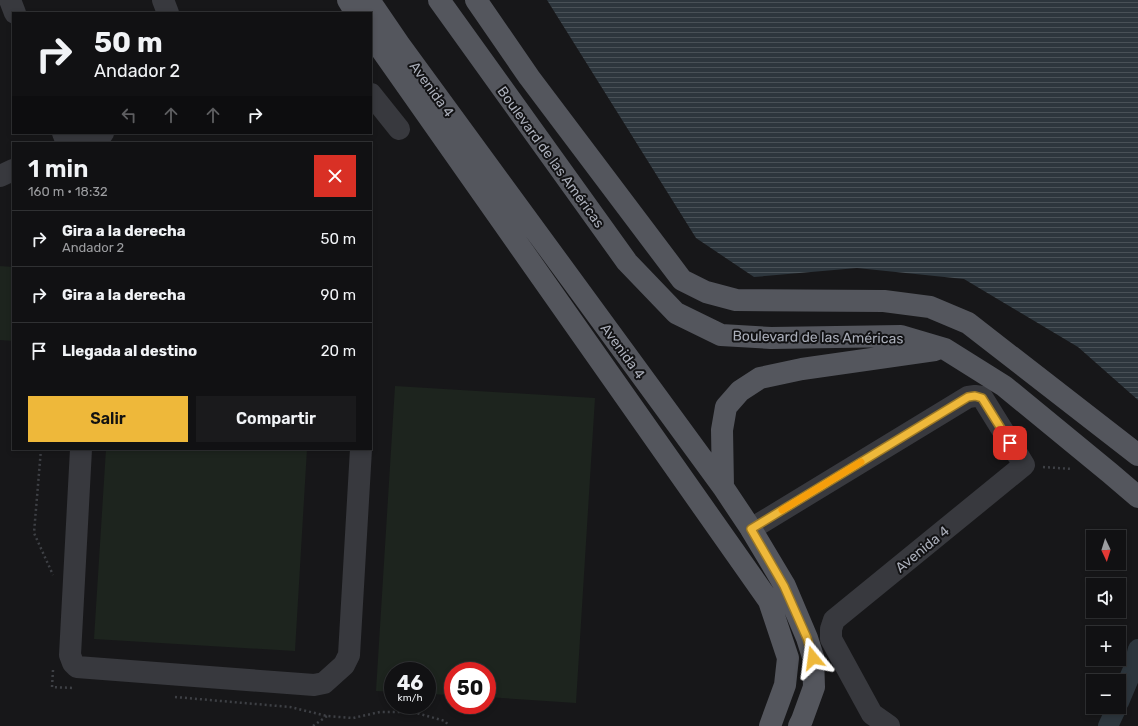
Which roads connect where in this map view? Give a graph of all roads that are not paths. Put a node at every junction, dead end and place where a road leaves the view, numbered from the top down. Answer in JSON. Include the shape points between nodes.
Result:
{"nodes":[{"id":1,"x":10,"y":0,"type":"edge"},
{"id":2,"x":163,"y":0,"type":"edge"},
{"id":3,"x":348,"y":0,"type":"edge"},
{"id":4,"x":369,"y":0,"type":"edge"},
{"id":5,"x":439,"y":0,"type":"edge"},
{"id":6,"x":476,"y":0,"type":"edge"},
{"id":7,"x":15,"y":12,"type":"edge"},
{"id":8,"x":168,"y":12,"type":"edge"},
{"id":9,"x":355,"y":12,"type":"edge"},
{"id":10,"x":372,"y":36,"type":"edge"},
{"id":11,"x":372,"y":95,"type":"edge"},
{"id":12,"x":399,"y":129,"type":"dead end"},
{"id":13,"x":102,"y":134,"type":"edge"},
{"id":14,"x":82,"y":142,"type":"edge"},
{"id":15,"x":12,"y":170,"type":"edge"},
{"id":16,"x":0,"y":176,"type":"edge"},
{"id":17,"x":945,"y":349,"type":"junction"},
{"id":18,"x":1134,"y":448,"type":"edge"},
{"id":19,"x":81,"y":450,"type":"edge"},
{"id":20,"x":361,"y":450,"type":"edge"},
{"id":21,"x":723,"y":487,"type":"junction"},
{"id":22,"x":1138,"y":497,"type":"edge"},
{"id":23,"x":751,"y":529,"type":"junction"},
{"id":24,"x":874,"y":722,"type":"edge"},
{"id":25,"x":770,"y":726,"type":"edge"},
{"id":26,"x":799,"y":726,"type":"edge"}],
"edges":[{"from":1,"to":7,"type":"street"},
{"from":2,"to":8,"type":"street"},
{"from":3,"to":9,"type":"main road"},
{"from":4,"to":21,"type":"main road","name":"Avenida 4"},
{"from":5,"to":17,"type":"main road","name":"Boulevard de las Américas","via":[[627,262],[676,314],[721,335],[771,338],[901,336]]},
{"from":6,"to":18,"type":"main road","via":[[529,77],[682,280],[706,292],[736,300],[884,301],[930,307],[968,323]]},
{"from":10,"to":25,"type":"main road","name":"Avenida 4","via":[[769,601],[788,658],[785,685]]},
{"from":11,"to":12,"type":"street"},
{"from":13,"to":14,"type":"street"},
{"from":15,"to":16,"type":"street"},
{"from":17,"to":21,"type":"main road","via":[[802,369],[760,378],[740,391],[726,406],[722,430]]},
{"from":17,"to":22,"type":"main road","name":"Boulevard de las Américas","via":[[1004,386]]},
{"from":19,"to":20,"type":"street","via":[[70,655],[73,663],[77,667],[314,685],[324,683],[344,665],[349,655]]},
{"from":21,"to":23,"type":"main road","name":"Avenida 4"},
{"from":23,"to":24,"type":"street","name":"Avenida 4","via":[[968,397],[982,398],[1024,465],[834,620],[831,639]]},
{"from":23,"to":26,"type":"main road","name":"Avenida 4","via":[[784,586],[813,658],[814,687]]}]}
